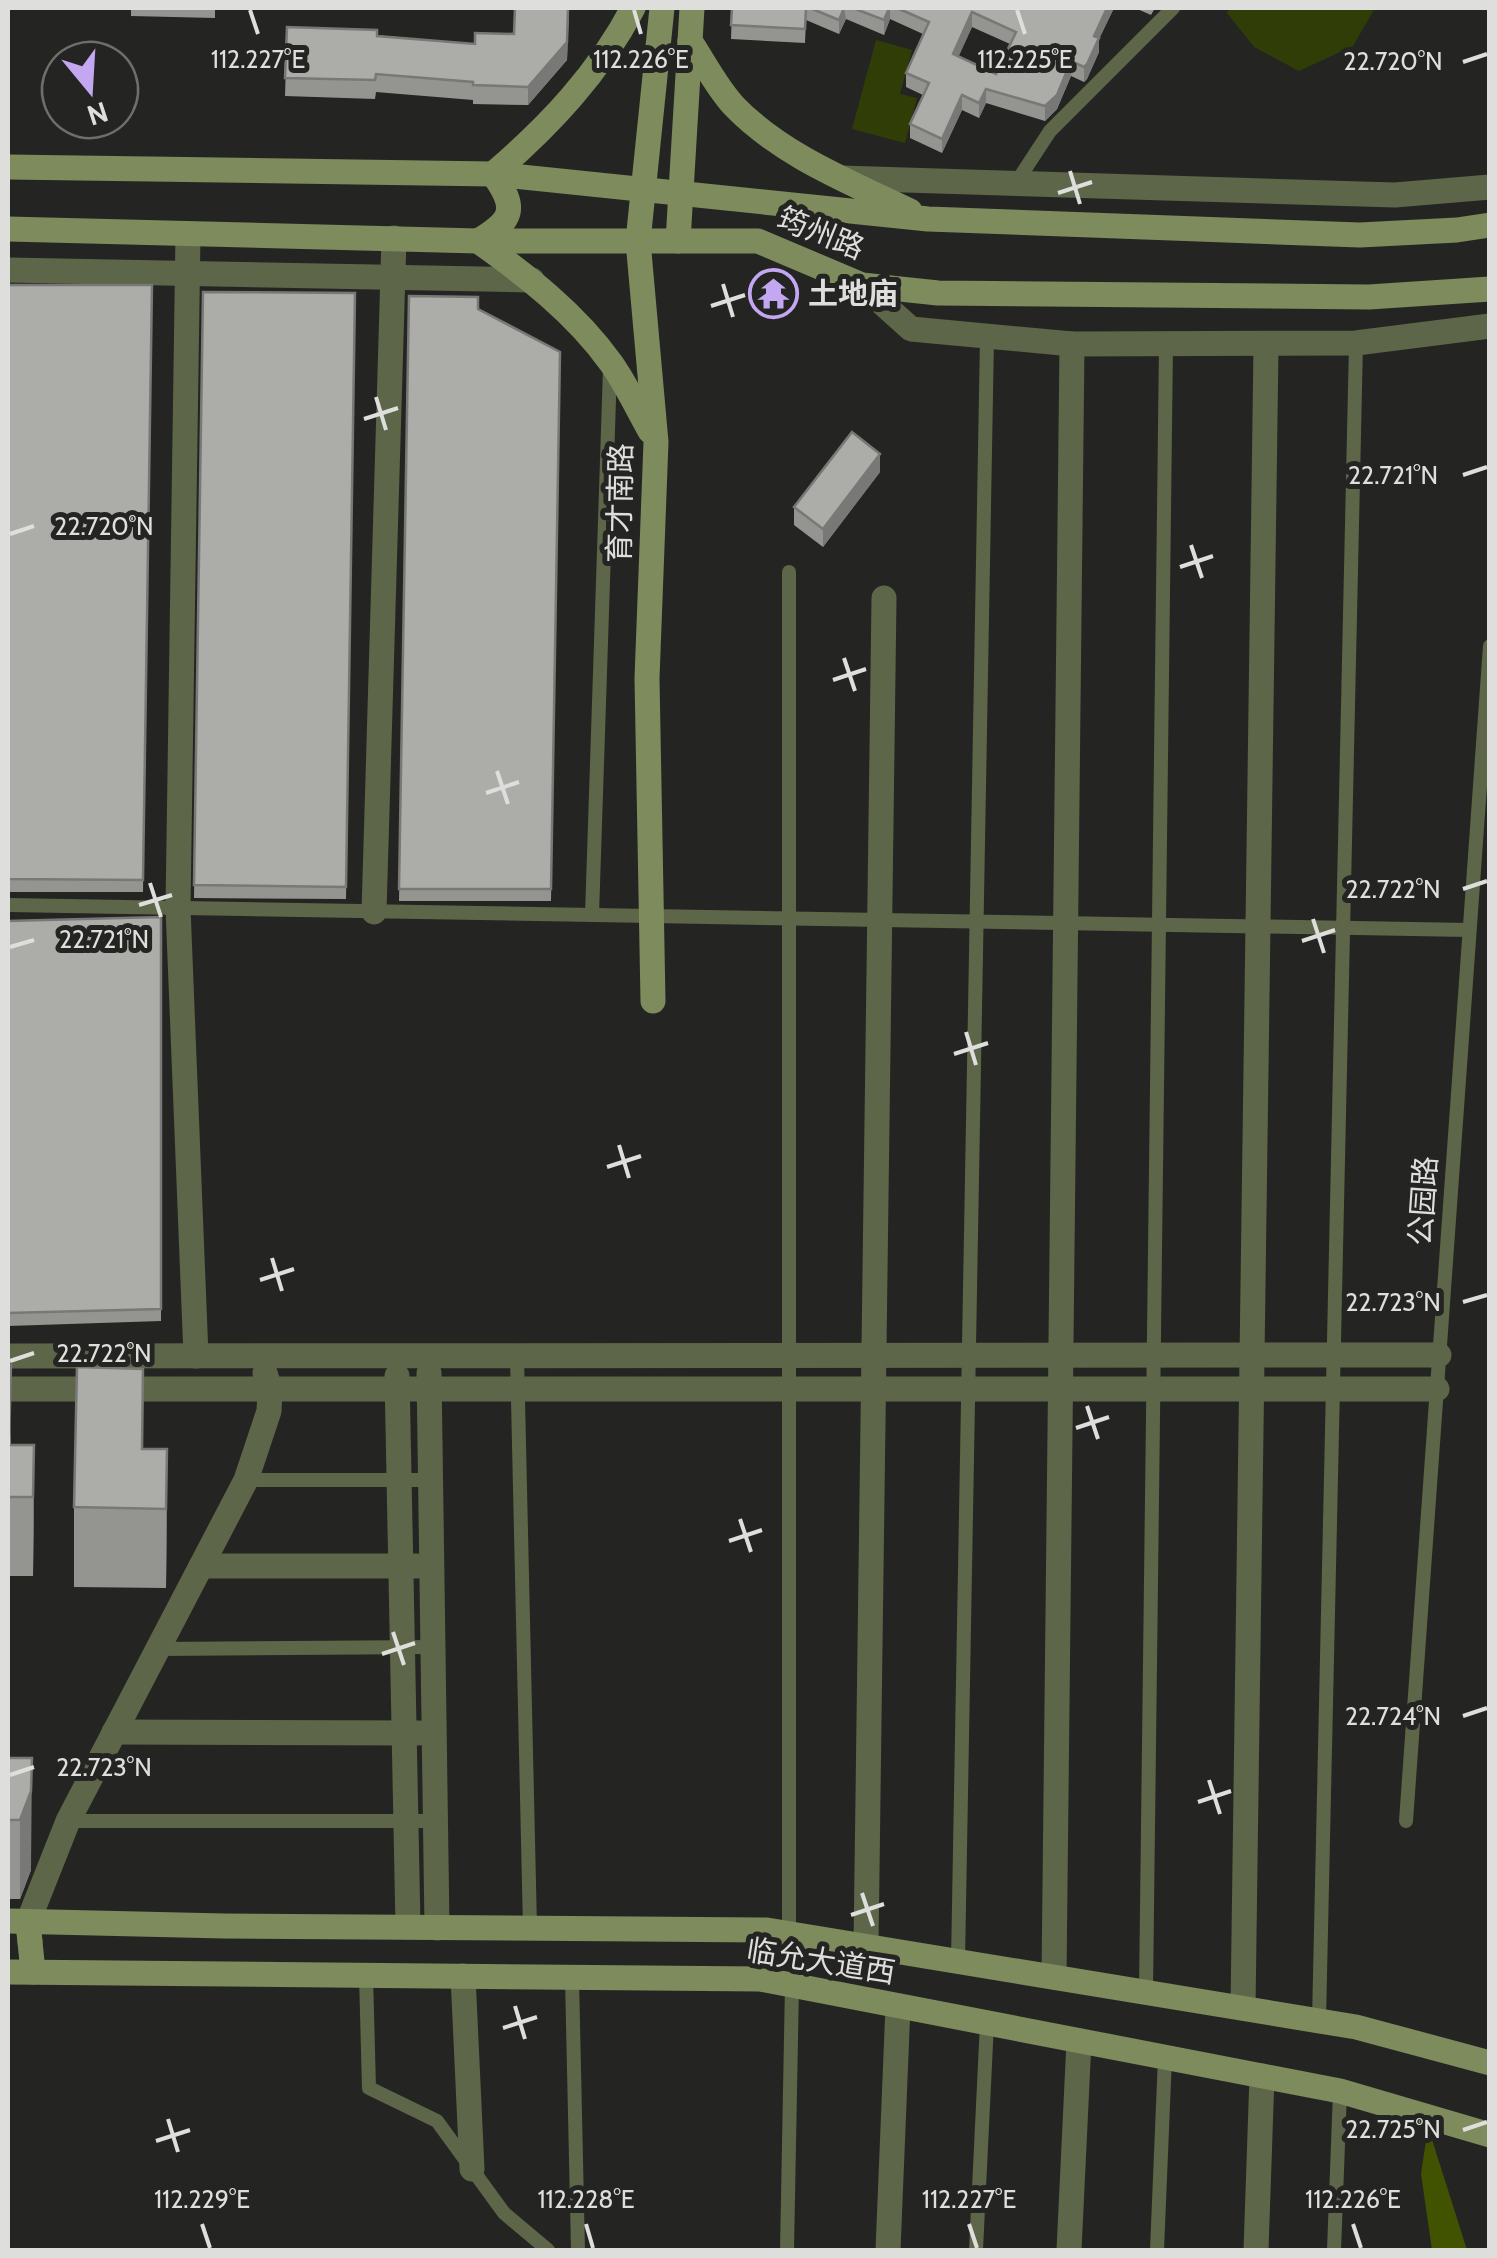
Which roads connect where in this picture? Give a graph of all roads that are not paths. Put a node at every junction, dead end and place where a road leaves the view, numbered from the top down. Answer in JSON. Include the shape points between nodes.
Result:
{"nodes":[{"id":1,"x":634,"y":8,"type":"edge"},
{"id":2,"x":662,"y":8,"type":"edge"},
{"id":3,"x":692,"y":8,"type":"edge"},
{"id":4,"x":1173,"y":8,"type":"edge"},
{"id":5,"x":690,"y":41,"type":"junction"},
{"id":6,"x":8,"y":166,"type":"edge"},
{"id":7,"x":493,"y":174,"type":"junction"},
{"id":8,"x":841,"y":178,"type":"junction"},
{"id":9,"x":1016,"y":183,"type":"junction"},
{"id":10,"x":1490,"y":187,"type":"edge"},
{"id":11,"x":643,"y":190,"type":"junction"},
{"id":12,"x":681,"y":194,"type":"junction"},
{"id":13,"x":928,"y":220,"type":"junction"},
{"id":14,"x":1490,"y":225,"type":"edge"},
{"id":15,"x":8,"y":229,"type":"edge"},
{"id":16,"x":188,"y":234,"type":"junction"},
{"id":17,"x":394,"y":238,"type":"junction"},
{"id":18,"x":478,"y":240,"type":"junction"},
{"id":19,"x":638,"y":241,"type":"junction"},
{"id":20,"x":678,"y":241,"type":"junction"},
{"id":21,"x":8,"y":270,"type":"edge"},
{"id":22,"x":186,"y":273,"type":"junction"},
{"id":23,"x":393,"y":277,"type":"junction"},
{"id":24,"x":532,"y":280,"type":"junction"},
{"id":25,"x":862,"y":285,"type":"junction"},
{"id":26,"x":1490,"y":290,"type":"edge"},
{"id":27,"x":1490,"y":326,"type":"edge"},
{"id":28,"x":986,"y":338,"type":"junction"},
{"id":29,"x":1356,"y":343,"type":"junction"},
{"id":30,"x":1072,"y":344,"type":"junction"},
{"id":31,"x":1166,"y":345,"type":"junction"},
{"id":32,"x":1266,"y":346,"type":"junction"},
{"id":33,"x":610,"y":363,"type":"junction"},
{"id":34,"x":656,"y":442,"type":"junction"},
{"id":35,"x":789,"y":572,"type":"dead end"},
{"id":36,"x":884,"y":598,"type":"dead end"},
{"id":37,"x":1490,"y":646,"type":"edge"},
{"id":38,"x":8,"y":906,"type":"edge"},
{"id":39,"x":178,"y":908,"type":"junction"},
{"id":40,"x":374,"y":912,"type":"junction"},
{"id":41,"x":592,"y":915,"type":"junction"},
{"id":42,"x":651,"y":916,"type":"junction"},
{"id":43,"x":789,"y":919,"type":"junction"},
{"id":44,"x":880,"y":920,"type":"junction"},
{"id":45,"x":976,"y":922,"type":"junction"},
{"id":46,"x":1066,"y":923,"type":"junction"},
{"id":47,"x":1159,"y":925,"type":"junction"},
{"id":48,"x":1258,"y":926,"type":"junction"},
{"id":49,"x":1343,"y":928,"type":"junction"},
{"id":50,"x":1470,"y":930,"type":"junction"},
{"id":51,"x":652,"y":1001,"type":"dead end"},
{"id":52,"x":1439,"y":1354,"type":"junction"},
{"id":53,"x":789,"y":1355,"type":"junction"},
{"id":54,"x":874,"y":1355,"type":"junction"},
{"id":55,"x":969,"y":1355,"type":"junction"},
{"id":56,"x":1061,"y":1355,"type":"junction"},
{"id":57,"x":1154,"y":1355,"type":"junction"},
{"id":58,"x":1252,"y":1355,"type":"junction"},
{"id":59,"x":1334,"y":1355,"type":"junction"},
{"id":60,"x":8,"y":1356,"type":"edge"},
{"id":61,"x":196,"y":1356,"type":"junction"},
{"id":62,"x":260,"y":1356,"type":"junction"},
{"id":63,"x":397,"y":1356,"type":"junction"},
{"id":64,"x":428,"y":1356,"type":"junction"},
{"id":65,"x":517,"y":1356,"type":"junction"},
{"id":66,"x":398,"y":1389,"type":"junction"},
{"id":67,"x":518,"y":1389,"type":"junction"},
{"id":68,"x":789,"y":1389,"type":"junction"},
{"id":69,"x":874,"y":1389,"type":"junction"},
{"id":70,"x":968,"y":1389,"type":"junction"},
{"id":71,"x":1061,"y":1389,"type":"junction"},
{"id":72,"x":1154,"y":1389,"type":"junction"},
{"id":73,"x":1252,"y":1389,"type":"junction"},
{"id":74,"x":1333,"y":1389,"type":"junction"},
{"id":75,"x":1437,"y":1389,"type":"junction"},
{"id":76,"x":8,"y":1390,"type":"edge"},
{"id":77,"x":270,"y":1390,"type":"junction"},
{"id":78,"x":429,"y":1390,"type":"junction"},
{"id":79,"x":246,"y":1480,"type":"junction"},
{"id":80,"x":399,"y":1480,"type":"junction"},
{"id":81,"x":430,"y":1480,"type":"junction"},
{"id":82,"x":201,"y":1566,"type":"junction"},
{"id":83,"x":401,"y":1566,"type":"junction"},
{"id":84,"x":432,"y":1566,"type":"junction"},
{"id":85,"x":403,"y":1647,"type":"junction"},
{"id":86,"x":433,"y":1647,"type":"junction"},
{"id":87,"x":157,"y":1650,"type":"junction"},
{"id":88,"x":114,"y":1732,"type":"junction"},
{"id":89,"x":404,"y":1732,"type":"junction"},
{"id":90,"x":434,"y":1733,"type":"junction"},
{"id":91,"x":406,"y":1820,"type":"junction"},
{"id":92,"x":68,"y":1821,"type":"junction"},
{"id":93,"x":436,"y":1821,"type":"junction"},
{"id":94,"x":1406,"y":1821,"type":"dead end"},
{"id":95,"x":18,"y":1921,"type":"edge"},
{"id":96,"x":408,"y":1927,"type":"junction"},
{"id":97,"x":437,"y":1928,"type":"junction"},
{"id":98,"x":530,"y":1928,"type":"junction"},
{"id":99,"x":790,"y":1934,"type":"junction"},
{"id":100,"x":866,"y":1946,"type":"junction"},
{"id":101,"x":958,"y":1962,"type":"junction"},
{"id":102,"x":20,"y":1972,"type":"edge"},
{"id":103,"x":366,"y":1975,"type":"junction"},
{"id":104,"x":463,"y":1976,"type":"junction"},
{"id":105,"x":1054,"y":1977,"type":"junction"},
{"id":106,"x":572,"y":1978,"type":"junction"},
{"id":107,"x":792,"y":1985,"type":"junction"},
{"id":108,"x":1146,"y":1992,"type":"junction"},
{"id":109,"x":898,"y":2006,"type":"junction"},
{"id":110,"x":1244,"y":2008,"type":"junction"},
{"id":111,"x":1319,"y":2021,"type":"junction"},
{"id":112,"x":987,"y":2023,"type":"junction"},
{"id":113,"x":1079,"y":2041,"type":"junction"},
{"id":114,"x":1164,"y":2058,"type":"junction"},
{"id":115,"x":1490,"y":2062,"type":"edge"},
{"id":116,"x":1262,"y":2076,"type":"junction"},
{"id":117,"x":1340,"y":2092,"type":"junction"},
{"id":118,"x":1490,"y":2136,"type":"edge"},
{"id":119,"x":472,"y":2169,"type":"junction"},
{"id":120,"x":548,"y":2250,"type":"edge"},
{"id":121,"x":578,"y":2250,"type":"edge"},
{"id":122,"x":787,"y":2250,"type":"edge"},
{"id":123,"x":888,"y":2250,"type":"edge"},
{"id":124,"x":976,"y":2250,"type":"edge"},
{"id":125,"x":1069,"y":2250,"type":"edge"},
{"id":126,"x":1157,"y":2250,"type":"edge"},
{"id":127,"x":1256,"y":2250,"type":"edge"},
{"id":128,"x":1334,"y":2250,"type":"edge"}],
"edges":[{"from":1,"to":7,"type":"main road","via":[[573,97]]},
{"from":2,"to":11,"type":"main road","name":"育才南路"},
{"from":3,"to":5,"type":"main road"},
{"from":4,"to":9,"type":"lane","via":[[1050,131]]},
{"from":5,"to":8,"type":"main road","via":[[732,104],[765,135]]},
{"from":5,"to":12,"type":"main road"},
{"from":6,"to":7,"type":"main road","name":"筠州路"},
{"from":7,"to":11,"type":"main road","name":"筠州路"},
{"from":7,"to":18,"type":"main road","via":[[510,210],[503,226]]},
{"from":8,"to":9,"type":"street"},
{"from":8,"to":13,"type":"main road"},
{"from":9,"to":10,"type":"street","via":[[1395,195]]},
{"from":11,"to":12,"type":"main road","name":"筠州路"},
{"from":11,"to":19,"type":"main road","name":"育才南路"},
{"from":12,"to":13,"type":"main road","name":"筠州路"},
{"from":12,"to":20,"type":"main road"},
{"from":13,"to":14,"type":"main road","name":"筠州路","via":[[1360,235]]},
{"from":15,"to":16,"type":"main road","name":"筠州路"},
{"from":16,"to":17,"type":"main road","name":"筠州路"},
{"from":16,"to":22,"type":"street"},
{"from":17,"to":18,"type":"main road","name":"筠州路"},
{"from":17,"to":23,"type":"street"},
{"from":18,"to":19,"type":"main road","name":"筠州路"},
{"from":18,"to":24,"type":"main road"},
{"from":19,"to":20,"type":"main road","name":"筠州路"},
{"from":19,"to":34,"type":"main road","name":"育才南路"},
{"from":20,"to":25,"type":"main road","name":"筠州路","via":[[758,241]]},
{"from":21,"to":22,"type":"street"},
{"from":22,"to":23,"type":"street"},
{"from":22,"to":39,"type":"street"},
{"from":23,"to":24,"type":"street"},
{"from":23,"to":40,"type":"street"},
{"from":24,"to":33,"type":"main road"},
{"from":25,"to":26,"type":"main road","name":"筠州路","via":[[938,293],[1330,297]]},
{"from":25,"to":28,"type":"street","via":[[910,329]]},
{"from":27,"to":29,"type":"street"},
{"from":28,"to":30,"type":"street"},
{"from":28,"to":45,"type":"lane"},
{"from":29,"to":32,"type":"street"},
{"from":29,"to":49,"type":"lane"},
{"from":30,"to":31,"type":"street"},
{"from":30,"to":46,"type":"street"},
{"from":31,"to":32,"type":"street"},
{"from":31,"to":47,"type":"lane"},
{"from":32,"to":48,"type":"street"},
{"from":33,"to":34,"type":"main road"},
{"from":33,"to":41,"type":"lane"},
{"from":34,"to":42,"type":"main road","name":"育才南路","via":[[647,678]]},
{"from":35,"to":43,"type":"lane"},
{"from":36,"to":44,"type":"street"},
{"from":37,"to":50,"type":"lane","name":"公园路"},
{"from":38,"to":39,"type":"lane"},
{"from":39,"to":40,"type":"lane"},
{"from":39,"to":61,"type":"street"},
{"from":40,"to":41,"type":"lane"},
{"from":41,"to":42,"type":"lane"},
{"from":42,"to":43,"type":"lane"},
{"from":42,"to":51,"type":"main road","name":"育才南路"},
{"from":43,"to":44,"type":"lane"},
{"from":43,"to":53,"type":"lane"},
{"from":44,"to":45,"type":"lane"},
{"from":44,"to":54,"type":"street"},
{"from":45,"to":46,"type":"lane"},
{"from":45,"to":55,"type":"lane"},
{"from":46,"to":47,"type":"lane"},
{"from":46,"to":56,"type":"street"},
{"from":47,"to":48,"type":"lane"},
{"from":47,"to":57,"type":"lane"},
{"from":48,"to":49,"type":"lane"},
{"from":48,"to":58,"type":"street"},
{"from":49,"to":50,"type":"lane"},
{"from":49,"to":59,"type":"lane"},
{"from":50,"to":52,"type":"lane","name":"公园路"},
{"from":52,"to":59,"type":"street"},
{"from":52,"to":75,"type":"lane","name":"公园路"},
{"from":53,"to":54,"type":"street"},
{"from":53,"to":65,"type":"street"},
{"from":53,"to":68,"type":"lane"},
{"from":54,"to":55,"type":"street"},
{"from":54,"to":69,"type":"street"},
{"from":55,"to":56,"type":"street"},
{"from":55,"to":70,"type":"lane"},
{"from":56,"to":57,"type":"street"},
{"from":56,"to":71,"type":"street"},
{"from":57,"to":58,"type":"street"},
{"from":57,"to":72,"type":"lane"},
{"from":58,"to":59,"type":"street"},
{"from":58,"to":73,"type":"street"},
{"from":59,"to":74,"type":"lane"},
{"from":60,"to":61,"type":"street"},
{"from":61,"to":62,"type":"street"},
{"from":62,"to":63,"type":"street"},
{"from":62,"to":77,"type":"street"},
{"from":63,"to":64,"type":"street"},
{"from":63,"to":66,"type":"street"},
{"from":64,"to":65,"type":"street"},
{"from":64,"to":78,"type":"street"},
{"from":65,"to":67,"type":"lane"},
{"from":66,"to":77,"type":"street"},
{"from":66,"to":78,"type":"street"},
{"from":66,"to":80,"type":"street"},
{"from":67,"to":68,"type":"street"},
{"from":67,"to":78,"type":"street"},
{"from":67,"to":98,"type":"lane"},
{"from":68,"to":69,"type":"street"},
{"from":68,"to":99,"type":"lane"},
{"from":69,"to":70,"type":"street"},
{"from":69,"to":100,"type":"street"},
{"from":70,"to":71,"type":"street"},
{"from":70,"to":101,"type":"lane"},
{"from":71,"to":72,"type":"street"},
{"from":71,"to":105,"type":"street"},
{"from":72,"to":73,"type":"street"},
{"from":72,"to":108,"type":"lane"},
{"from":73,"to":74,"type":"street"},
{"from":73,"to":110,"type":"street"},
{"from":74,"to":75,"type":"street"},
{"from":74,"to":111,"type":"lane"},
{"from":75,"to":94,"type":"lane","name":"公园路"},
{"from":76,"to":77,"type":"street"},
{"from":77,"to":79,"type":"street"},
{"from":78,"to":81,"type":"street"},
{"from":79,"to":80,"type":"lane"},
{"from":79,"to":82,"type":"street"},
{"from":80,"to":81,"type":"lane"},
{"from":80,"to":83,"type":"street"},
{"from":81,"to":84,"type":"street"},
{"from":82,"to":83,"type":"street"},
{"from":82,"to":87,"type":"street"},
{"from":83,"to":84,"type":"street"},
{"from":83,"to":85,"type":"street"},
{"from":84,"to":86,"type":"street"},
{"from":85,"to":86,"type":"lane"},
{"from":85,"to":87,"type":"lane"},
{"from":85,"to":89,"type":"street"},
{"from":86,"to":90,"type":"street"},
{"from":87,"to":88,"type":"street"},
{"from":88,"to":89,"type":"street"},
{"from":88,"to":92,"type":"street"},
{"from":89,"to":90,"type":"street"},
{"from":89,"to":91,"type":"street"},
{"from":90,"to":93,"type":"street"},
{"from":91,"to":92,"type":"lane"},
{"from":91,"to":93,"type":"lane"},
{"from":91,"to":96,"type":"street"},
{"from":92,"to":95,"type":"street"},
{"from":93,"to":97,"type":"street"},
{"from":95,"to":96,"type":"main road","name":"临允大道西"},
{"from":95,"to":102,"type":"street"},
{"from":96,"to":97,"type":"main road","name":"临允大道西"},
{"from":97,"to":98,"type":"main road","name":"临允大道西"},
{"from":98,"to":99,"type":"main road","name":"临允大道西"},
{"from":99,"to":100,"type":"main road","name":"临允大道西"},
{"from":100,"to":101,"type":"main road","name":"临允大道西"},
{"from":101,"to":105,"type":"main road","name":"临允大道西"},
{"from":102,"to":103,"type":"main road","name":"临允大道西"},
{"from":103,"to":104,"type":"main road","name":"临允大道西"},
{"from":103,"to":119,"type":"lane","via":[[369,2088],[437,2121]]},
{"from":104,"to":106,"type":"main road","name":"临允大道西"},
{"from":104,"to":119,"type":"street"},
{"from":105,"to":108,"type":"main road","name":"临允大道西"},
{"from":106,"to":107,"type":"main road","name":"临允大道西"},
{"from":106,"to":121,"type":"lane"},
{"from":107,"to":109,"type":"main road","name":"临允大道西"},
{"from":107,"to":122,"type":"lane"},
{"from":108,"to":110,"type":"main road","name":"临允大道西"},
{"from":109,"to":112,"type":"main road","name":"临允大道西"},
{"from":109,"to":123,"type":"street"},
{"from":110,"to":111,"type":"main road","name":"临允大道西"},
{"from":111,"to":115,"type":"main road","name":"临允大道西"},
{"from":112,"to":113,"type":"main road","name":"临允大道西"},
{"from":112,"to":124,"type":"lane"},
{"from":113,"to":114,"type":"main road","name":"临允大道西"},
{"from":113,"to":125,"type":"street"},
{"from":114,"to":116,"type":"main road","name":"临允大道西"},
{"from":114,"to":126,"type":"lane"},
{"from":116,"to":117,"type":"main road","name":"临允大道西"},
{"from":116,"to":127,"type":"street"},
{"from":117,"to":118,"type":"main road","name":"临允大道西"},
{"from":117,"to":128,"type":"lane"},
{"from":119,"to":120,"type":"lane","via":[[504,2213]]}]}
